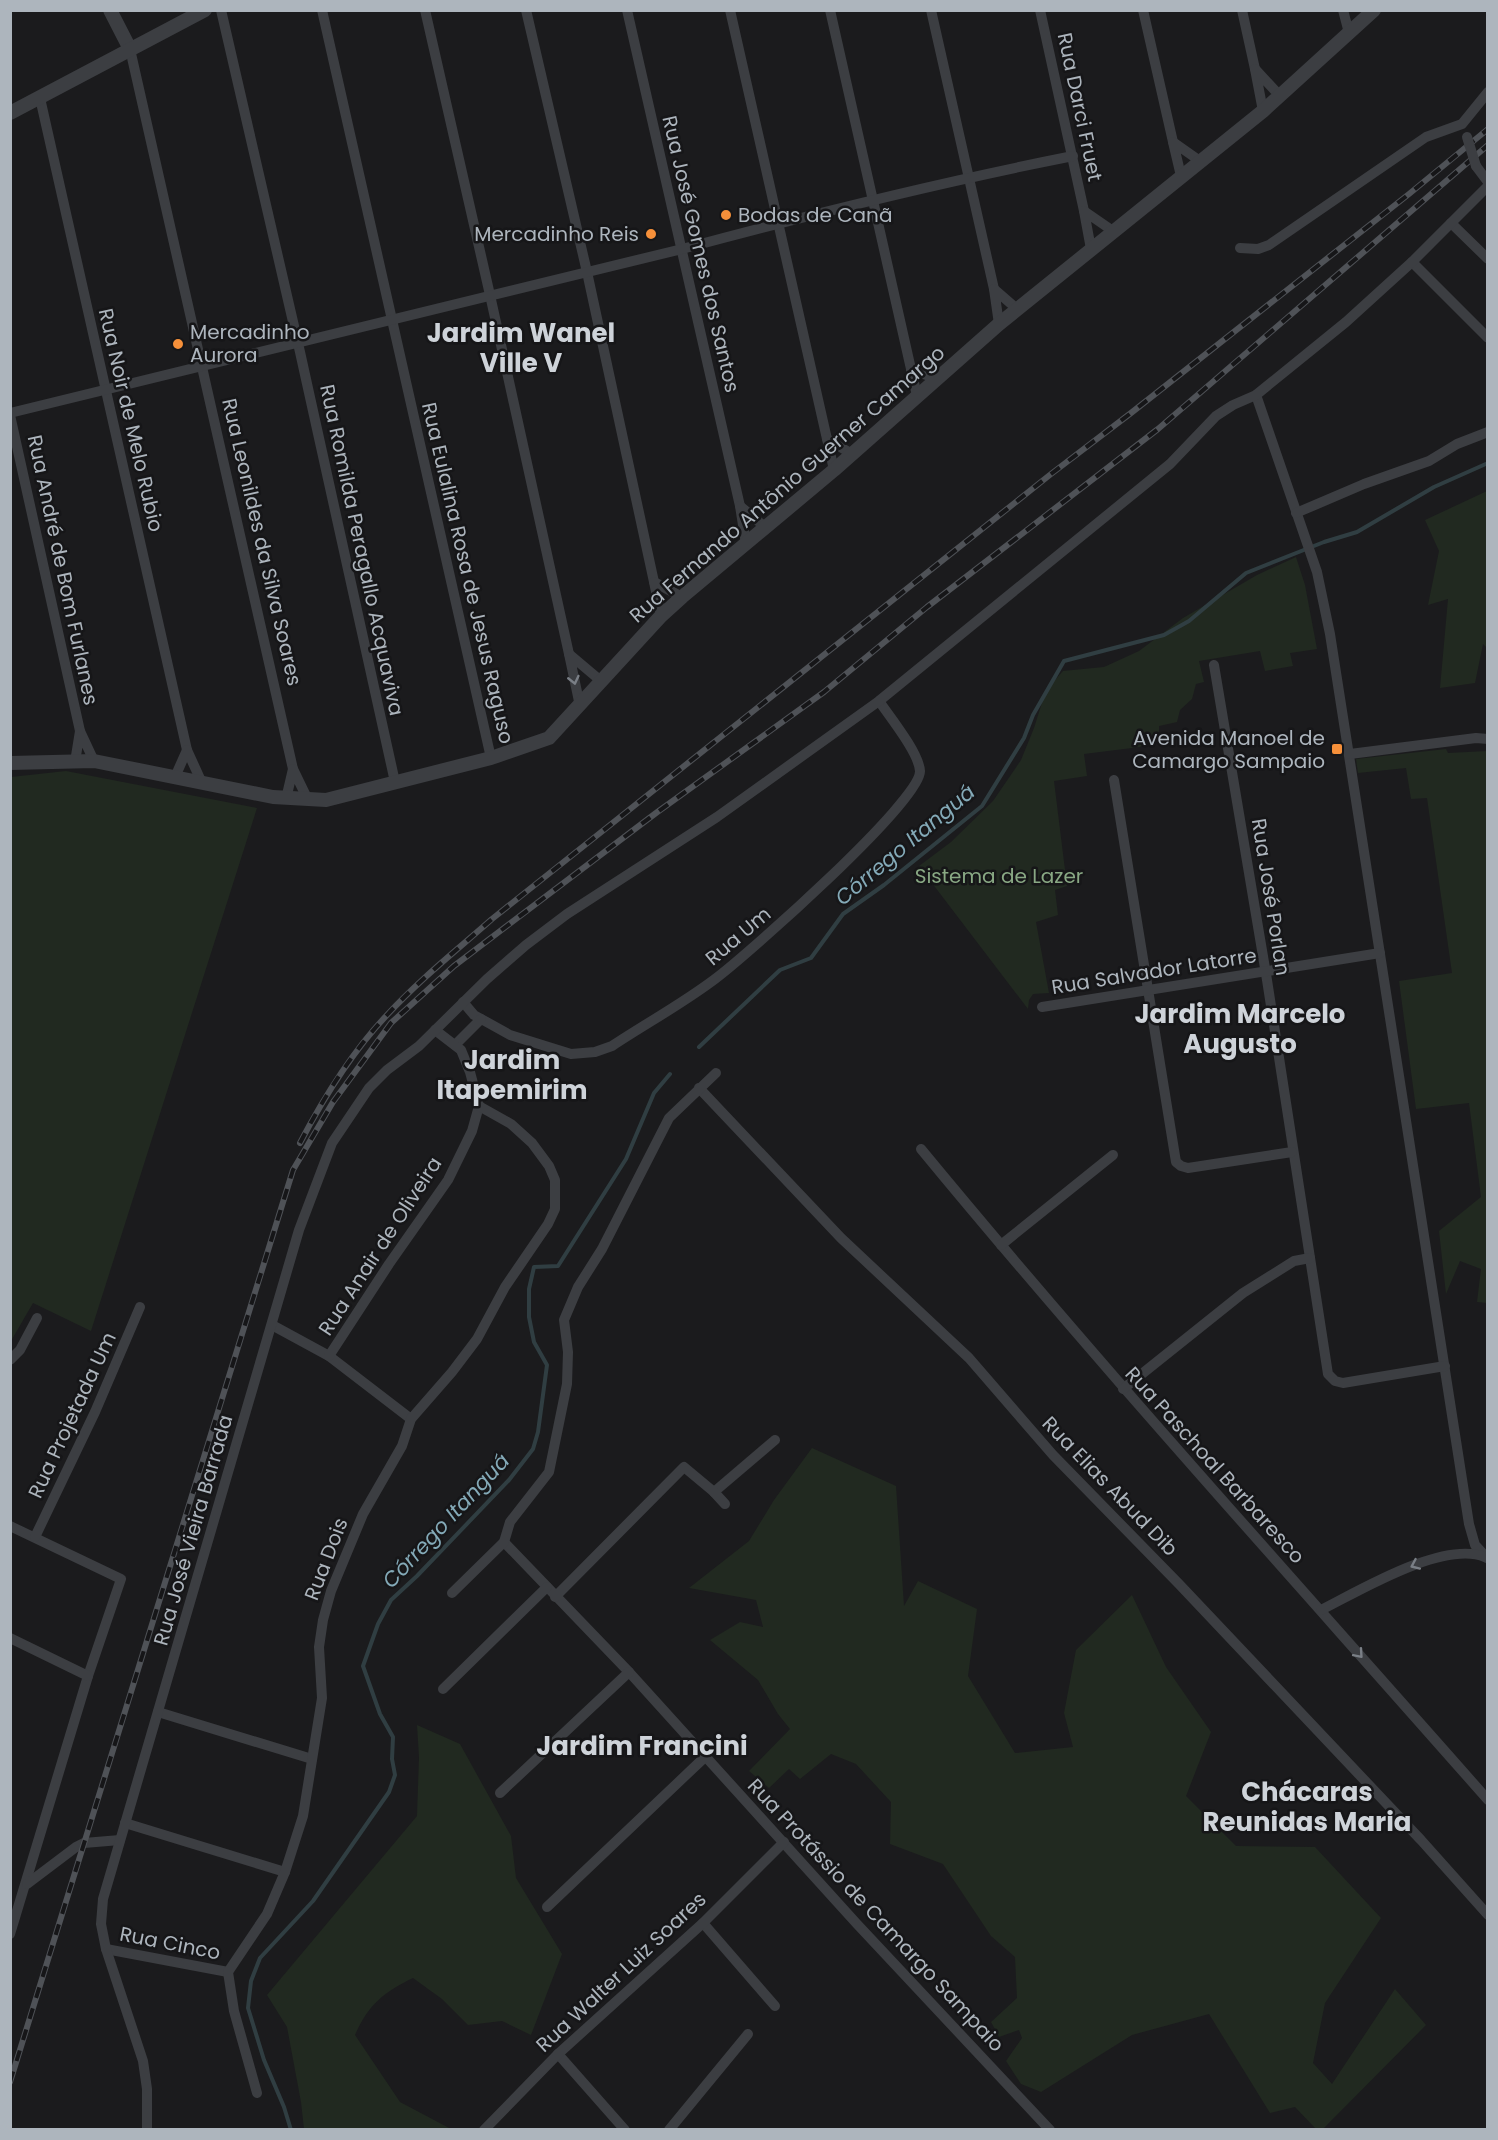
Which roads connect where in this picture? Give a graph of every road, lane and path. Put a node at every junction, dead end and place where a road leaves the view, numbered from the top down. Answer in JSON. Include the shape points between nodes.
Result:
{"nodes":[{"id":1,"x":110,"y":10,"type":"edge"},
{"id":2,"x":205,"y":10,"type":"edge"},
{"id":3,"x":221,"y":10,"type":"edge"},
{"id":4,"x":322,"y":10,"type":"edge"},
{"id":5,"x":425,"y":10,"type":"edge"},
{"id":6,"x":526,"y":10,"type":"edge"},
{"id":7,"x":627,"y":10,"type":"edge"},
{"id":8,"x":730,"y":10,"type":"edge"},
{"id":9,"x":830,"y":10,"type":"edge"},
{"id":10,"x":931,"y":10,"type":"edge"},
{"id":11,"x":1040,"y":10,"type":"edge"},
{"id":12,"x":1143,"y":10,"type":"edge"},
{"id":13,"x":1242,"y":10,"type":"edge"},
{"id":14,"x":1343,"y":10,"type":"edge"},
{"id":15,"x":1368,"y":12,"type":"edge"},
{"id":16,"x":1349,"y":33,"type":"junction"},
{"id":17,"x":130,"y":49,"type":"junction"},
{"id":18,"x":1255,"y":69,"type":"junction"},
{"id":19,"x":1488,"y":92,"type":"edge"},
{"id":20,"x":1280,"y":96,"type":"junction"},
{"id":21,"x":40,"y":98,"type":"junction"},
{"id":22,"x":1263,"y":111,"type":"junction"},
{"id":23,"x":10,"y":113,"type":"edge"},
{"id":24,"x":1462,"y":124,"type":"junction"},
{"id":25,"x":1173,"y":142,"type":"junction"},
{"id":26,"x":1073,"y":156,"type":"junction"},
{"id":27,"x":1200,"y":161,"type":"junction"},
{"id":28,"x":1181,"y":176,"type":"junction"},
{"id":29,"x":970,"y":177,"type":"junction"},
{"id":30,"x":1488,"y":184,"type":"edge"},
{"id":31,"x":874,"y":201,"type":"junction"},
{"id":32,"x":1084,"y":211,"type":"junction"},
{"id":33,"x":779,"y":223,"type":"junction"},
{"id":34,"x":1451,"y":223,"type":"junction"},
{"id":35,"x":1113,"y":231,"type":"junction"},
{"id":36,"x":1240,"y":248,"type":"dead end"},
{"id":37,"x":682,"y":249,"type":"junction"},
{"id":38,"x":1091,"y":249,"type":"junction"},
{"id":39,"x":1488,"y":259,"type":"edge"},
{"id":40,"x":1412,"y":262,"type":"junction"},
{"id":41,"x":587,"y":272,"type":"junction"},
{"id":42,"x":994,"y":289,"type":"junction"},
{"id":43,"x":490,"y":294,"type":"junction"},
{"id":44,"x":1017,"y":309,"type":"junction"},
{"id":45,"x":393,"y":319,"type":"junction"},
{"id":46,"x":999,"y":324,"type":"junction"},
{"id":47,"x":1488,"y":338,"type":"edge"},
{"id":48,"x":298,"y":343,"type":"junction"},
{"id":49,"x":203,"y":365,"type":"junction"},
{"id":50,"x":911,"y":369,"type":"junction"},
{"id":51,"x":936,"y":379,"type":"junction"},
{"id":52,"x":106,"y":390,"type":"junction"},
{"id":53,"x":1256,"y":394,"type":"junction"},
{"id":54,"x":917,"y":396,"type":"junction"},
{"id":55,"x":10,"y":414,"type":"edge"},
{"id":56,"x":1488,"y":432,"type":"edge"},
{"id":57,"x":827,"y":439,"type":"junction"},
{"id":58,"x":852,"y":454,"type":"junction"},
{"id":59,"x":834,"y":470,"type":"junction"},
{"id":60,"x":740,"y":506,"type":"junction"},
{"id":61,"x":1296,"y":513,"type":"junction"},
{"id":62,"x":765,"y":527,"type":"junction"},
{"id":63,"x":746,"y":544,"type":"junction"},
{"id":64,"x":654,"y":582,"type":"junction"},
{"id":65,"x":682,"y":597,"type":"junction"},
{"id":66,"x":661,"y":616,"type":"junction"},
{"id":67,"x":569,"y":654,"type":"junction"},
{"id":68,"x":1214,"y":665,"type":"dead end"},
{"id":69,"x":601,"y":681,"type":"junction"},
{"id":70,"x":879,"y":701,"type":"junction"},
{"id":71,"x":580,"y":706,"type":"junction"},
{"id":72,"x":80,"y":731,"type":"junction"},
{"id":73,"x":1488,"y":739,"type":"edge"},
{"id":74,"x":187,"y":750,"type":"junction"},
{"id":75,"x":1350,"y":754,"type":"junction"},
{"id":76,"x":491,"y":758,"type":"junction"},
{"id":77,"x":94,"y":761,"type":"junction"},
{"id":78,"x":75,"y":762,"type":"junction"},
{"id":79,"x":10,"y":763,"type":"edge"},
{"id":80,"x":293,"y":769,"type":"junction"},
{"id":81,"x":175,"y":777,"type":"junction"},
{"id":82,"x":1114,"y":780,"type":"dead end"},
{"id":83,"x":395,"y":782,"type":"junction"},
{"id":84,"x":202,"y":783,"type":"junction"},
{"id":85,"x":286,"y":799,"type":"junction"},
{"id":86,"x":308,"y":800,"type":"junction"},
{"id":87,"x":1380,"y":953,"type":"junction"},
{"id":88,"x":1265,"y":971,"type":"junction"},
{"id":89,"x":1148,"y":990,"type":"junction"},
{"id":90,"x":463,"y":1002,"type":"junction"},
{"id":91,"x":1042,"y":1007,"type":"dead end"},
{"id":92,"x":481,"y":1019,"type":"junction"},
{"id":93,"x":435,"y":1030,"type":"junction"},
{"id":94,"x":455,"y":1045,"type":"junction"},
{"id":95,"x":716,"y":1073,"type":"dead end"},
{"id":96,"x":699,"y":1088,"type":"junction"},
{"id":97,"x":478,"y":1106,"type":"junction"},
{"id":98,"x":921,"y":1149,"type":"dead end"},
{"id":99,"x":1292,"y":1152,"type":"junction"},
{"id":100,"x":1113,"y":1155,"type":"dead end"},
{"id":101,"x":1000,"y":1245,"type":"junction"},
{"id":102,"x":1310,"y":1258,"type":"junction"},
{"id":103,"x":140,"y":1307,"type":"dead end"},
{"id":104,"x":37,"y":1318,"type":"dead end"},
{"id":105,"x":272,"y":1325,"type":"junction"},
{"id":106,"x":329,"y":1356,"type":"junction"},
{"id":107,"x":10,"y":1360,"type":"edge"},
{"id":108,"x":1445,"y":1366,"type":"junction"},
{"id":109,"x":1123,"y":1389,"type":"junction"},
{"id":110,"x":411,"y":1419,"type":"junction"},
{"id":111,"x":775,"y":1440,"type":"dead end"},
{"id":112,"x":714,"y":1492,"type":"junction"},
{"id":113,"x":725,"y":1504,"type":"dead end"},
{"id":114,"x":1469,"y":1524,"type":"junction"},
{"id":115,"x":10,"y":1526,"type":"edge"},
{"id":116,"x":35,"y":1537,"type":"junction"},
{"id":117,"x":504,"y":1542,"type":"junction"},
{"id":118,"x":1467,"y":1554,"type":"junction"},
{"id":119,"x":1487,"y":1558,"type":"edge"},
{"id":120,"x":547,"y":1587,"type":"junction"},
{"id":121,"x":452,"y":1593,"type":"dead end"},
{"id":122,"x":555,"y":1597,"type":"junction"},
{"id":123,"x":1321,"y":1610,"type":"junction"},
{"id":124,"x":10,"y":1638,"type":"edge"},
{"id":125,"x":629,"y":1672,"type":"junction"},
{"id":126,"x":88,"y":1677,"type":"junction"},
{"id":127,"x":443,"y":1689,"type":"dead end"},
{"id":128,"x":158,"y":1712,"type":"junction"},
{"id":129,"x":706,"y":1756,"type":"junction"},
{"id":130,"x":312,"y":1759,"type":"junction"},
{"id":131,"x":500,"y":1793,"type":"dead end"},
{"id":132,"x":1488,"y":1800,"type":"edge"},
{"id":133,"x":125,"y":1823,"type":"junction"},
{"id":134,"x":120,"y":1840,"type":"junction"},
{"id":135,"x":784,"y":1842,"type":"junction"},
{"id":136,"x":285,"y":1872,"type":"junction"},
{"id":137,"x":27,"y":1885,"type":"junction"},
{"id":138,"x":547,"y":1907,"type":"dead end"},
{"id":139,"x":1488,"y":1914,"type":"edge"},
{"id":140,"x":702,"y":1923,"type":"junction"},
{"id":141,"x":10,"y":1934,"type":"edge"},
{"id":142,"x":106,"y":1949,"type":"junction"},
{"id":143,"x":228,"y":1972,"type":"junction"},
{"id":144,"x":775,"y":2006,"type":"dead end"},
{"id":145,"x":748,"y":2034,"type":"dead end"},
{"id":146,"x":558,"y":2054,"type":"junction"},
{"id":147,"x":257,"y":2092,"type":"dead end"},
{"id":148,"x":147,"y":2130,"type":"edge"},
{"id":149,"x":484,"y":2130,"type":"edge"},
{"id":150,"x":625,"y":2130,"type":"edge"},
{"id":151,"x":669,"y":2130,"type":"edge"},
{"id":152,"x":1050,"y":2130,"type":"edge"}],
"edges":[{"from":1,"to":17,"type":"street","name":"Rua Leonildes da Silva Soares"},
{"from":2,"to":17,"type":"street"},
{"from":3,"to":48,"type":"street","name":"Rua Romilda Peragallo Acquaviva"},
{"from":4,"to":45,"type":"street","name":"Rua Eulalina Rosa de Jesus Raguso"},
{"from":5,"to":43,"type":"street"},
{"from":6,"to":41,"type":"street"},
{"from":7,"to":37,"type":"street","name":"Rua José Gomes dos Santos"},
{"from":8,"to":33,"type":"street"},
{"from":9,"to":31,"type":"street"},
{"from":10,"to":29,"type":"street"},
{"from":11,"to":26,"type":"street","name":"Rua Darci Fruet"},
{"from":12,"to":25,"type":"street"},
{"from":13,"to":18,"type":"street"},
{"from":14,"to":16,"type":"street"},
{"from":15,"to":16,"type":"street","name":"Rua Fernando Antônio Guerner Camargo"},
{"from":16,"to":20,"type":"street","name":"Rua Fernando Antônio Guerner Camargo"},
{"from":17,"to":21,"type":"street"},
{"from":17,"to":49,"type":"street","name":"Rua Leonildes da Silva Soares"},
{"from":18,"to":20,"type":"street"},
{"from":18,"to":22,"type":"street"},
{"from":19,"to":24,"type":"street"},
{"from":20,"to":22,"type":"street","name":"Rua Fernando Antônio Guerner Camargo"},
{"from":21,"to":23,"type":"street"},
{"from":21,"to":52,"type":"street","name":"Rua Noir de Melo Rubio"},
{"from":22,"to":27,"type":"street","name":"Rua Fernando Antônio Guerner Camargo"},
{"from":24,"to":30,"type":"street","bridge":true,"via":[[1476,166]]},
{"from":24,"to":36,"type":"street","via":[[1426,137],[1269,245]]},
{"from":25,"to":27,"type":"street"},
{"from":25,"to":28,"type":"street"},
{"from":26,"to":29,"type":"street"},
{"from":26,"to":32,"type":"street","name":"Rua Darci Fruet"},
{"from":27,"to":28,"type":"street","name":"Rua Fernando Antônio Guerner Camargo"},
{"from":28,"to":35,"type":"street","name":"Rua Fernando Antônio Guerner Camargo"},
{"from":29,"to":31,"type":"street"},
{"from":29,"to":42,"type":"street"},
{"from":30,"to":34,"type":"street","name":"Rua José Vieira Barrada"},
{"from":31,"to":33,"type":"street"},
{"from":31,"to":50,"type":"street"},
{"from":32,"to":35,"type":"street","name":"Rua Darci Fruet"},
{"from":32,"to":38,"type":"street","name":"Rua Darci Fruet"},
{"from":33,"to":37,"type":"street"},
{"from":33,"to":57,"type":"street"},
{"from":34,"to":39,"type":"street"},
{"from":34,"to":40,"type":"street","name":"Rua José Vieira Barrada"},
{"from":35,"to":38,"type":"street","name":"Rua Fernando Antônio Guerner Camargo"},
{"from":37,"to":41,"type":"street"},
{"from":37,"to":60,"type":"street","name":"Rua José Gomes dos Santos"},
{"from":38,"to":44,"type":"street","name":"Rua Fernando Antônio Guerner Camargo"},
{"from":40,"to":47,"type":"street"},
{"from":40,"to":53,"type":"street","name":"Rua José Vieira Barrada"},
{"from":41,"to":43,"type":"street"},
{"from":41,"to":64,"type":"street"},
{"from":42,"to":44,"type":"street"},
{"from":42,"to":46,"type":"street"},
{"from":43,"to":45,"type":"street"},
{"from":43,"to":67,"type":"street"},
{"from":44,"to":46,"type":"street","name":"Rua Fernando Antônio Guerner Camargo"},
{"from":45,"to":48,"type":"street"},
{"from":45,"to":76,"type":"street","name":"Rua Eulalina Rosa de Jesus Raguso"},
{"from":46,"to":51,"type":"street","name":"Rua Fernando Antônio Guerner Camargo"},
{"from":48,"to":49,"type":"street"},
{"from":48,"to":83,"type":"street","name":"Rua Romilda Peragallo Acquaviva"},
{"from":49,"to":52,"type":"street"},
{"from":49,"to":80,"type":"street","name":"Rua Leonildes da Silva Soares"},
{"from":50,"to":51,"type":"street"},
{"from":50,"to":54,"type":"street"},
{"from":51,"to":54,"type":"street","name":"Rua Fernando Antônio Guerner Camargo"},
{"from":52,"to":55,"type":"street"},
{"from":52,"to":74,"type":"street","name":"Rua Noir de Melo Rubio"},
{"from":53,"to":61,"type":"street"},
{"from":53,"to":70,"type":"street","name":"Rua José Vieira Barrada","via":[[1216,416],[1170,464]]},
{"from":54,"to":58,"type":"street","name":"Rua Fernando Antônio Guerner Camargo"},
{"from":55,"to":72,"type":"street","name":"Rua André de Bom Furlanes"},
{"from":56,"to":61,"type":"street","via":[[1429,461]]},
{"from":57,"to":58,"type":"street"},
{"from":57,"to":59,"type":"street"},
{"from":58,"to":59,"type":"street","name":"Rua Fernando Antônio Guerner Camargo"},
{"from":59,"to":62,"type":"street","name":"Rua Fernando Antônio Guerner Camargo"},
{"from":60,"to":62,"type":"street"},
{"from":60,"to":63,"type":"street","name":"Rua José Gomes dos Santos"},
{"from":61,"to":75,"type":"street","via":[[1313,560],[1330,634]]},
{"from":62,"to":63,"type":"street","name":"Rua Fernando Antônio Guerner Camargo"},
{"from":63,"to":65,"type":"street","name":"Rua Fernando Antônio Guerner Camargo"},
{"from":64,"to":65,"type":"street"},
{"from":64,"to":66,"type":"street"},
{"from":65,"to":66,"type":"street","name":"Rua Fernando Antônio Guerner Camargo"},
{"from":66,"to":69,"type":"street","name":"Rua Fernando Antônio Guerner Camargo"},
{"from":67,"to":69,"type":"street"},
{"from":67,"to":71,"type":"street","one_way":true},
{"from":68,"to":88,"type":"street","name":"Rua José Porlan"},
{"from":69,"to":71,"type":"street","name":"Rua Fernando Antônio Guerner Camargo"},
{"from":70,"to":90,"type":"street","name":"Rua José Vieira Barrada","via":[[717,817],[567,914]]},
{"from":70,"to":92,"type":"street","name":"Rua Um","via":[[917,758],[920,773],[914,788],[807,901],[738,962],[612,1046],[595,1052],[571,1054],[510,1035]]},
{"from":71,"to":76,"type":"street","name":"Rua Fernando Antônio Guerner Camargo","via":[[549,738]]},
{"from":72,"to":77,"type":"street","name":"Rua André de Bom Furlanes"},
{"from":72,"to":78,"type":"street","name":"Rua André de Bom Furlanes"},
{"from":73,"to":75,"type":"street"},
{"from":74,"to":81,"type":"street"},
{"from":74,"to":84,"type":"street","name":"Rua Noir de Melo Rubio"},
{"from":75,"to":87,"type":"street"},
{"from":76,"to":83,"type":"street","name":"Rua Fernando Antônio Guerner Camargo"},
{"from":77,"to":78,"type":"street","name":"Rua Fernando Antônio Guerner Camargo"},
{"from":77,"to":81,"type":"street","name":"Rua Fernando Antônio Guerner Camargo"},
{"from":78,"to":79,"type":"street","name":"Rua Fernando Antônio Guerner Camargo"},
{"from":80,"to":85,"type":"street","name":"Rua Leonildes da Silva Soares"},
{"from":80,"to":86,"type":"street","name":"Rua Leonildes da Silva Soares"},
{"from":81,"to":84,"type":"street","name":"Rua Fernando Antônio Guerner Camargo"},
{"from":82,"to":89,"type":"street"},
{"from":83,"to":86,"type":"street","name":"Rua Fernando Antônio Guerner Camargo","via":[[326,800]]},
{"from":84,"to":85,"type":"street","name":"Rua Fernando Antônio Guerner Camargo"},
{"from":85,"to":86,"type":"street","name":"Rua Fernando Antônio Guerner Camargo"},
{"from":87,"to":88,"type":"street","name":"Rua Salvador Latorre"},
{"from":87,"to":108,"type":"street"},
{"from":88,"to":89,"type":"street","name":"Rua Salvador Latorre"},
{"from":88,"to":99,"type":"street","name":"Rua José Porlan"},
{"from":89,"to":91,"type":"street","name":"Rua Salvador Latorre"},
{"from":89,"to":99,"type":"street","via":[[1176,1162],[1188,1168]]},
{"from":90,"to":92,"type":"street","name":"Rua Um"},
{"from":90,"to":93,"type":"street","name":"Rua José Vieira Barrada"},
{"from":92,"to":94,"type":"street"},
{"from":93,"to":94,"type":"street"},
{"from":93,"to":105,"type":"street","name":"Rua José Vieira Barrada","via":[[369,1088],[332,1143],[299,1230]]},
{"from":94,"to":97,"type":"street","via":[[461,1050]]},
{"from":95,"to":96,"type":"street"},
{"from":96,"to":117,"type":"street","via":[[669,1118],[602,1249],[578,1287],[564,1320],[567,1384],[549,1472],[510,1522]]},
{"from":96,"to":139,"type":"street","name":"Rua Elias Abud Dib","via":[[841,1238],[969,1358],[1053,1455]]},
{"from":97,"to":106,"type":"street","name":"Rua Anair de Oliveira","via":[[472,1131],[448,1180]]},
{"from":97,"to":110,"type":"street","name":"Rua Dois","via":[[511,1124],[532,1143],[555,1180],[555,1209],[477,1339]]},
{"from":98,"to":101,"type":"street","name":"Rua Paschoal Barbaresco"},
{"from":99,"to":102,"type":"street","name":"Rua José Porlan"},
{"from":100,"to":101,"type":"street"},
{"from":101,"to":109,"type":"street","name":"Rua Paschoal Barbaresco"},
{"from":102,"to":108,"type":"street","name":"Rua José Porlan","via":[[1328,1374],[1335,1381],[1343,1383]]},
{"from":102,"to":109,"type":"street","via":[[1294,1261],[1243,1293]]},
{"from":103,"to":116,"type":"street","name":"Rua Projetada Um"},
{"from":104,"to":107,"type":"street","via":[[20,1350]]},
{"from":105,"to":106,"type":"street"},
{"from":105,"to":128,"type":"street","name":"Rua José Vieira Barrada"},
{"from":106,"to":110,"type":"street"},
{"from":108,"to":114,"type":"street"},
{"from":109,"to":123,"type":"street","name":"Rua Paschoal Barbaresco"},
{"from":110,"to":130,"type":"street","name":"Rua Dois","via":[[402,1446],[363,1514],[331,1591],[319,1647],[322,1698]]},
{"from":111,"to":112,"type":"street"},
{"from":112,"to":113,"type":"street"},
{"from":112,"to":122,"type":"street","via":[[684,1467]]},
{"from":114,"to":118,"type":"street"},
{"from":114,"to":119,"type":"street","via":[[1475,1545]]},
{"from":115,"to":116,"type":"street"},
{"from":116,"to":126,"type":"street","via":[[121,1579]]},
{"from":117,"to":120,"type":"street","name":"Rua Protássio de Camargo Sampaio"},
{"from":117,"to":121,"type":"street"},
{"from":118,"to":119,"type":"street"},
{"from":118,"to":123,"type":"street","one_way":true,"via":[[1423,1561]]},
{"from":120,"to":122,"type":"street","name":"Rua Protássio de Camargo Sampaio"},
{"from":120,"to":127,"type":"street"},
{"from":122,"to":125,"type":"street","name":"Rua Protássio de Camargo Sampaio"},
{"from":123,"to":132,"type":"street","name":"Rua Paschoal Barbaresco","one_way":true},
{"from":124,"to":126,"type":"street"},
{"from":125,"to":129,"type":"street","name":"Rua Protássio de Camargo Sampaio"},
{"from":125,"to":131,"type":"street"},
{"from":126,"to":137,"type":"street"},
{"from":128,"to":130,"type":"street"},
{"from":128,"to":133,"type":"street","name":"Rua José Vieira Barrada"},
{"from":129,"to":135,"type":"street","name":"Rua Protássio de Camargo Sampaio"},
{"from":129,"to":138,"type":"street"},
{"from":130,"to":136,"type":"street","name":"Rua Dois","via":[[303,1816]]},
{"from":133,"to":134,"type":"street","name":"Rua José Vieira Barrada"},
{"from":133,"to":136,"type":"street"},
{"from":134,"to":137,"type":"street","via":[[84,1843]]},
{"from":134,"to":142,"type":"street","name":"Rua José Vieira Barrada","via":[[103,1899],[101,1924]]},
{"from":135,"to":140,"type":"street","name":"Rua Walter Luiz Soares"},
{"from":135,"to":152,"type":"street","name":"Rua Protássio de Camargo Sampaio"},
{"from":136,"to":143,"type":"street","name":"Rua Dois","via":[[267,1914]]},
{"from":137,"to":141,"type":"street"},
{"from":140,"to":144,"type":"street"},
{"from":140,"to":146,"type":"street","name":"Rua Walter Luiz Soares"},
{"from":142,"to":143,"type":"street","name":"Rua Cinco"},
{"from":142,"to":148,"type":"street","name":"Rua José Vieira Barrada","via":[[143,2061]]},
{"from":143,"to":147,"type":"street","via":[[234,2011]]},
{"from":145,"to":151,"type":"street"},
{"from":146,"to":149,"type":"street","name":"Rua Walter Luiz Soares"},
{"from":146,"to":150,"type":"street"}]}
